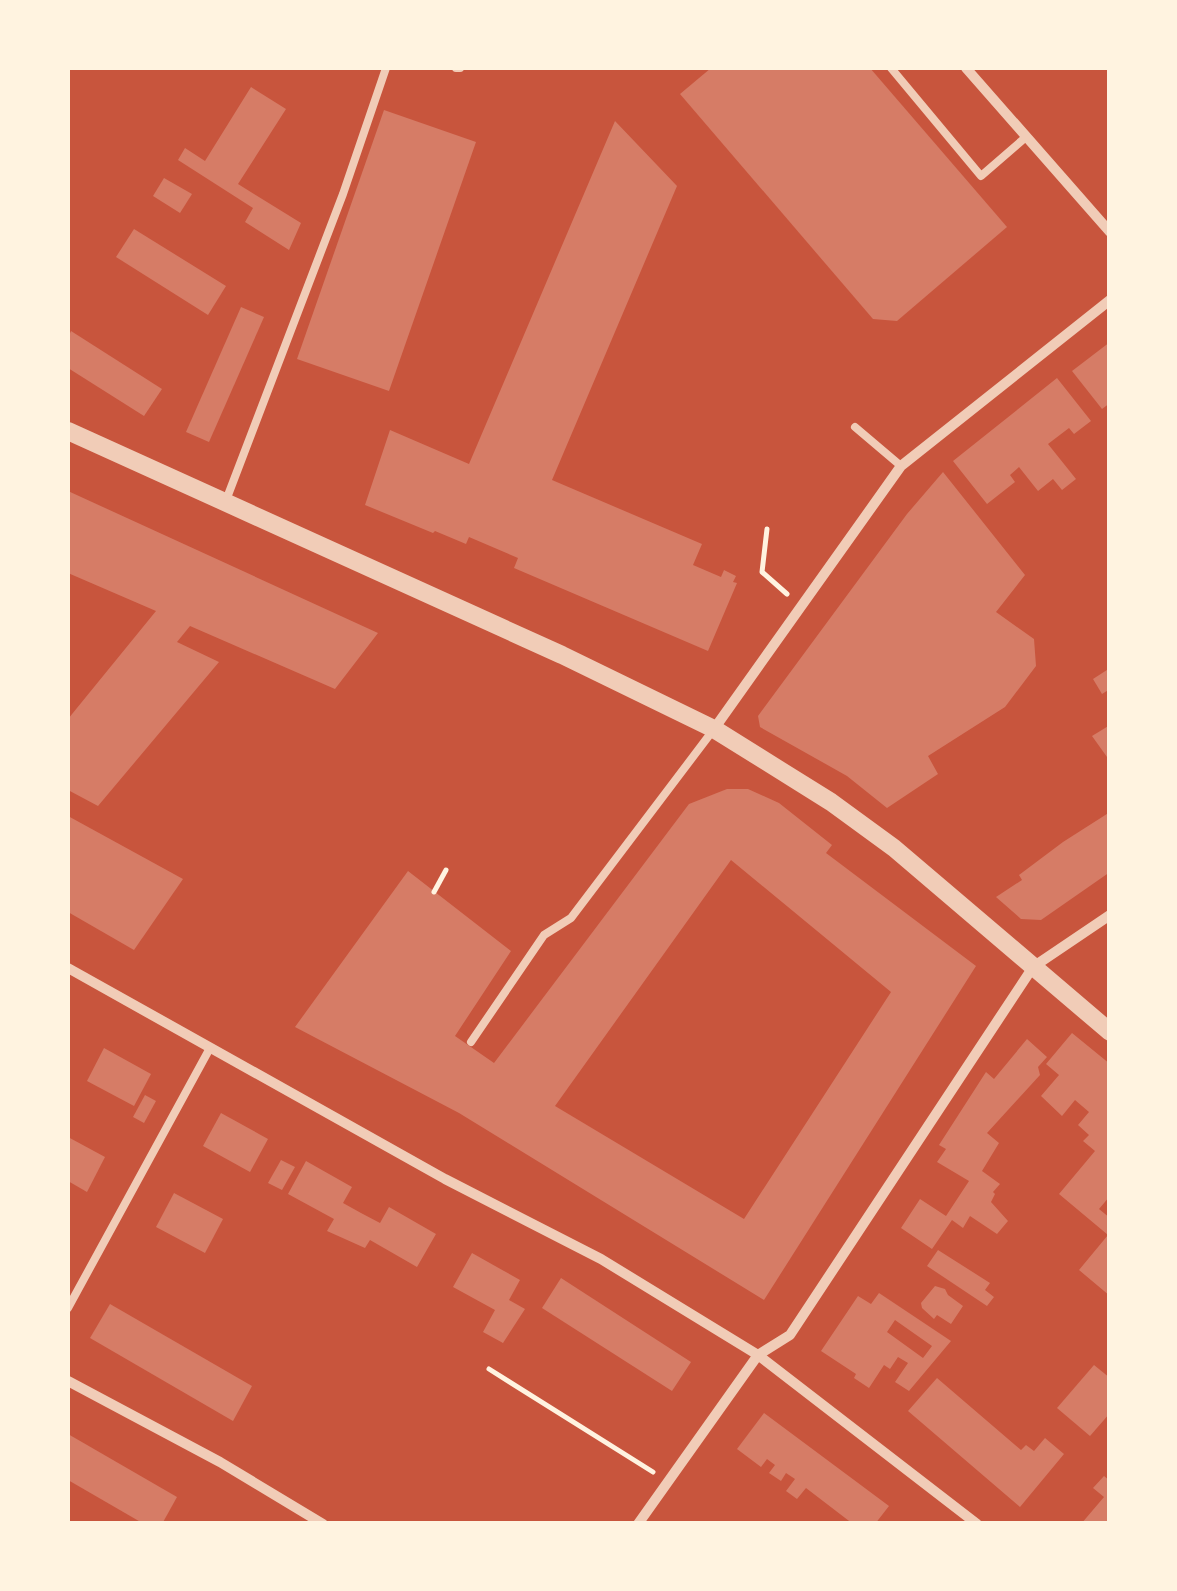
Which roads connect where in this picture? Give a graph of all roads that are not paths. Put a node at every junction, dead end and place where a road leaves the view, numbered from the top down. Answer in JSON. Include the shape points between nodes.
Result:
{"nodes":[{"id":1,"x":386,"y":68,"type":"edge"},
{"id":2,"x":891,"y":68,"type":"edge"},
{"id":3,"x":966,"y":68,"type":"edge"},
{"id":4,"x":1026,"y":137,"type":"junction"},
{"id":5,"x":1110,"y":232,"type":"edge"},
{"id":6,"x":1110,"y":300,"type":"edge"},
{"id":7,"x":855,"y":427,"type":"dead end"},
{"id":8,"x":68,"y":431,"type":"edge"},
{"id":9,"x":901,"y":466,"type":"junction"},
{"id":10,"x":225,"y":503,"type":"junction"},
{"id":11,"x":714,"y":729,"type":"junction"},
{"id":12,"x":1110,"y":915,"type":"edge"},
{"id":13,"x":1033,"y":967,"type":"junction"},
{"id":14,"x":68,"y":968,"type":"edge"},
{"id":15,"x":1110,"y":1032,"type":"edge"},
{"id":16,"x":471,"y":1042,"type":"dead end"},
{"id":17,"x":210,"y":1048,"type":"junction"},
{"id":18,"x":68,"y":1308,"type":"edge"},
{"id":19,"x":758,"y":1355,"type":"junction"},
{"id":20,"x":68,"y":1381,"type":"edge"},
{"id":21,"x":323,"y":1524,"type":"edge"},
{"id":22,"x":638,"y":1524,"type":"edge"},
{"id":23,"x":977,"y":1524,"type":"edge"}],
"edges":[{"from":1,"to":10,"type":"lane"},
{"from":2,"to":4,"type":"lane","via":[[981,176]]},
{"from":3,"to":4,"type":"street"},
{"from":4,"to":5,"type":"street"},
{"from":6,"to":9,"type":"street"},
{"from":7,"to":9,"type":"lane"},
{"from":8,"to":10,"type":"street"},
{"from":9,"to":11,"type":"street"},
{"from":10,"to":11,"type":"street"},
{"from":11,"to":13,"type":"street","via":[[894,848]]},
{"from":11,"to":16,"type":"lane","via":[[571,918],[544,935]]},
{"from":12,"to":13,"type":"street"},
{"from":13,"to":15,"type":"street"},
{"from":13,"to":19,"type":"street","via":[[790,1335]]},
{"from":14,"to":17,"type":"street"},
{"from":17,"to":18,"type":"lane"},
{"from":17,"to":19,"type":"street","via":[[601,1259]]},
{"from":19,"to":22,"type":"street"},
{"from":19,"to":23,"type":"street"},
{"from":20,"to":21,"type":"street"}]}
